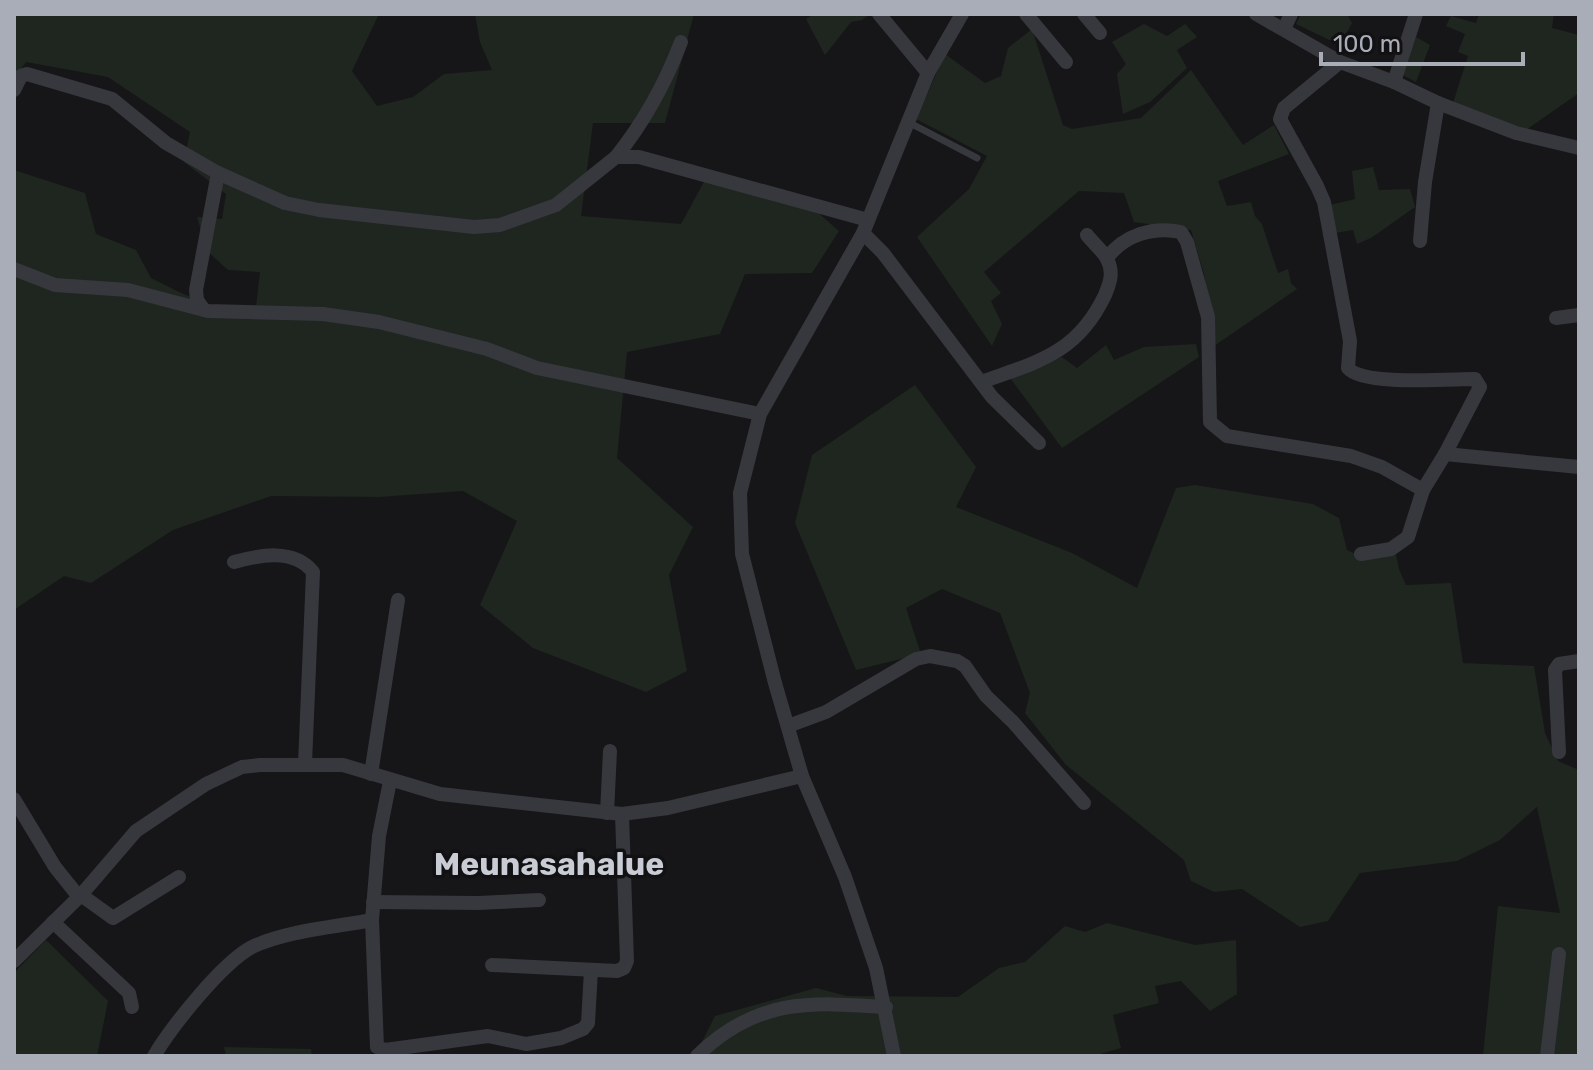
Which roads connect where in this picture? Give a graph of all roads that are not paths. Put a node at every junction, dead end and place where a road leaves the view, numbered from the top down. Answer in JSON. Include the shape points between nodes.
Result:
{"nodes":[{"id":1,"x":879,"y":14,"type":"edge"},
{"id":2,"x":962,"y":14,"type":"edge"},
{"id":3,"x":1026,"y":14,"type":"edge"},
{"id":4,"x":1084,"y":14,"type":"edge"},
{"id":5,"x":1256,"y":14,"type":"edge"},
{"id":6,"x":1291,"y":14,"type":"edge"},
{"id":7,"x":1416,"y":14,"type":"edge"},
{"id":8,"x":1284,"y":29,"type":"junction"},
{"id":9,"x":1100,"y":33,"type":"dead end"},
{"id":10,"x":681,"y":42,"type":"dead end"},
{"id":11,"x":1066,"y":62,"type":"dead end"},
{"id":12,"x":1340,"y":62,"type":"junction"},
{"id":13,"x":928,"y":73,"type":"junction"},
{"id":14,"x":1394,"y":82,"type":"junction"},
{"id":15,"x":14,"y":90,"type":"edge"},
{"id":16,"x":1438,"y":103,"type":"junction"},
{"id":17,"x":908,"y":122,"type":"junction"},
{"id":18,"x":1579,"y":147,"type":"edge"},
{"id":19,"x":616,"y":157,"type":"junction"},
{"id":20,"x":977,"y":158,"type":"dead end"},
{"id":21,"x":218,"y":173,"type":"junction"},
{"id":22,"x":865,"y":227,"type":"junction"},
{"id":23,"x":1087,"y":235,"type":"dead end"},
{"id":24,"x":1420,"y":241,"type":"dead end"},
{"id":25,"x":1107,"y":258,"type":"junction"},
{"id":26,"x":14,"y":269,"type":"edge"},
{"id":27,"x":204,"y":310,"type":"junction"},
{"id":28,"x":1579,"y":315,"type":"edge"},
{"id":29,"x":1556,"y":318,"type":"dead end"},
{"id":30,"x":981,"y":382,"type":"junction"},
{"id":31,"x":760,"y":414,"type":"junction"},
{"id":32,"x":1039,"y":443,"type":"dead end"},
{"id":33,"x":1445,"y":454,"type":"junction"},
{"id":34,"x":1579,"y":467,"type":"edge"},
{"id":35,"x":1423,"y":490,"type":"junction"},
{"id":36,"x":1361,"y":554,"type":"dead end"},
{"id":37,"x":234,"y":562,"type":"dead end"},
{"id":38,"x":398,"y":600,"type":"dead end"},
{"id":39,"x":1579,"y":661,"type":"edge"},
{"id":40,"x":788,"y":726,"type":"junction"},
{"id":41,"x":610,"y":751,"type":"dead end"},
{"id":42,"x":1559,"y":752,"type":"dead end"},
{"id":43,"x":305,"y":764,"type":"junction"},
{"id":44,"x":371,"y":774,"type":"junction"},
{"id":45,"x":802,"y":776,"type":"junction"},
{"id":46,"x":390,"y":781,"type":"junction"},
{"id":47,"x":14,"y":799,"type":"edge"},
{"id":48,"x":1084,"y":803,"type":"dead end"},
{"id":49,"x":615,"y":814,"type":"junction"},
{"id":50,"x":179,"y":877,"type":"dead end"},
{"id":51,"x":80,"y":896,"type":"junction"},
{"id":52,"x":539,"y":900,"type":"dead end"},
{"id":53,"x":373,"y":902,"type":"junction"},
{"id":54,"x":372,"y":920,"type":"junction"},
{"id":55,"x":53,"y":922,"type":"junction"},
{"id":56,"x":1559,"y":954,"type":"dead end"},
{"id":57,"x":14,"y":961,"type":"edge"},
{"id":58,"x":492,"y":965,"type":"dead end"},
{"id":59,"x":591,"y":970,"type":"junction"},
{"id":60,"x":132,"y":1007,"type":"dead end"},
{"id":61,"x":886,"y":1007,"type":"junction"},
{"id":62,"x":498,"y":1039,"type":"junction"},
{"id":63,"x":156,"y":1055,"type":"edge"},
{"id":64,"x":495,"y":1056,"type":"edge"},
{"id":65,"x":697,"y":1056,"type":"edge"},
{"id":66,"x":894,"y":1056,"type":"edge"},
{"id":67,"x":1547,"y":1056,"type":"edge"}],
"edges":[{"from":1,"to":13,"type":"street"},
{"from":2,"to":13,"type":"street"},
{"from":3,"to":11,"type":"street"},
{"from":4,"to":9,"type":"street"},
{"from":5,"to":8,"type":"street"},
{"from":6,"to":8,"type":"street"},
{"from":7,"to":14,"type":"street"},
{"from":8,"to":12,"type":"street"},
{"from":10,"to":19,"type":"street","via":[[652,103]]},
{"from":12,"to":14,"type":"street"},
{"from":12,"to":33,"type":"street","via":[[1284,108],[1281,125],[1324,202],[1350,341],[1350,372],[1384,380],[1479,382]]},
{"from":13,"to":17,"type":"street"},
{"from":14,"to":16,"type":"street"},
{"from":15,"to":21,"type":"street","via":[[27,74],[112,99],[166,143]]},
{"from":16,"to":18,"type":"street","via":[[1516,133]]},
{"from":16,"to":24,"type":"street"},
{"from":17,"to":20,"type":"lane"},
{"from":17,"to":22,"type":"street"},
{"from":19,"to":21,"type":"street","via":[[556,205],[487,227],[304,207]]},
{"from":19,"to":22,"type":"street","via":[[639,157]]},
{"from":21,"to":27,"type":"street","via":[[196,290]]},
{"from":22,"to":30,"type":"street"},
{"from":22,"to":31,"type":"street"},
{"from":23,"to":25,"type":"street"},
{"from":25,"to":30,"type":"street","via":[[1112,274],[1108,289],[1094,319],[1074,339],[1023,369]]},
{"from":25,"to":35,"type":"street","via":[[1124,241],[1167,229],[1181,232],[1208,317],[1207,394],[1210,422],[1216,429],[1227,436],[1351,456]]},
{"from":26,"to":27,"type":"street","via":[[55,285],[128,290]]},
{"from":27,"to":31,"type":"street","via":[[323,314],[379,322],[487,349],[537,368]]},
{"from":28,"to":29,"type":"street"},
{"from":30,"to":32,"type":"street"},
{"from":31,"to":40,"type":"street","via":[[740,493],[742,554]]},
{"from":33,"to":34,"type":"street"},
{"from":33,"to":35,"type":"street"},
{"from":35,"to":36,"type":"street","via":[[1408,537],[1391,549]]},
{"from":37,"to":43,"type":"street","via":[[269,554],[305,564],[313,572]]},
{"from":38,"to":44,"type":"street"},
{"from":39,"to":42,"type":"street","via":[[1559,664],[1555,670]]},
{"from":40,"to":45,"type":"street"},
{"from":40,"to":48,"type":"street","via":[[826,712],[916,659],[957,661]]},
{"from":41,"to":49,"type":"street"},
{"from":43,"to":44,"type":"street","via":[[343,765]]},
{"from":43,"to":51,"type":"street","via":[[242,767],[206,784],[136,831]]},
{"from":44,"to":46,"type":"street"},
{"from":45,"to":49,"type":"street","via":[[668,808]]},
{"from":45,"to":61,"type":"street","via":[[845,877]]},
{"from":46,"to":49,"type":"street","via":[[440,794]]},
{"from":46,"to":53,"type":"street"},
{"from":47,"to":51,"type":"street","via":[[55,867]]},
{"from":49,"to":59,"type":"street","via":[[627,961],[617,971]]},
{"from":50,"to":51,"type":"street","via":[[113,918]]},
{"from":51,"to":55,"type":"street"},
{"from":52,"to":53,"type":"street"},
{"from":53,"to":54,"type":"street"},
{"from":54,"to":62,"type":"street","via":[[377,1047]]},
{"from":54,"to":63,"type":"street","via":[[279,938],[236,957]]},
{"from":55,"to":57,"type":"street"},
{"from":55,"to":60,"type":"street","via":[[129,993]]},
{"from":56,"to":67,"type":"street"},
{"from":58,"to":59,"type":"street"},
{"from":59,"to":62,"type":"street","via":[[588,1023],[583,1029],[526,1044]]},
{"from":61,"to":65,"type":"street","via":[[815,1003],[772,1010],[731,1030]]},
{"from":61,"to":66,"type":"street"},
{"from":62,"to":64,"type":"street"}]}
